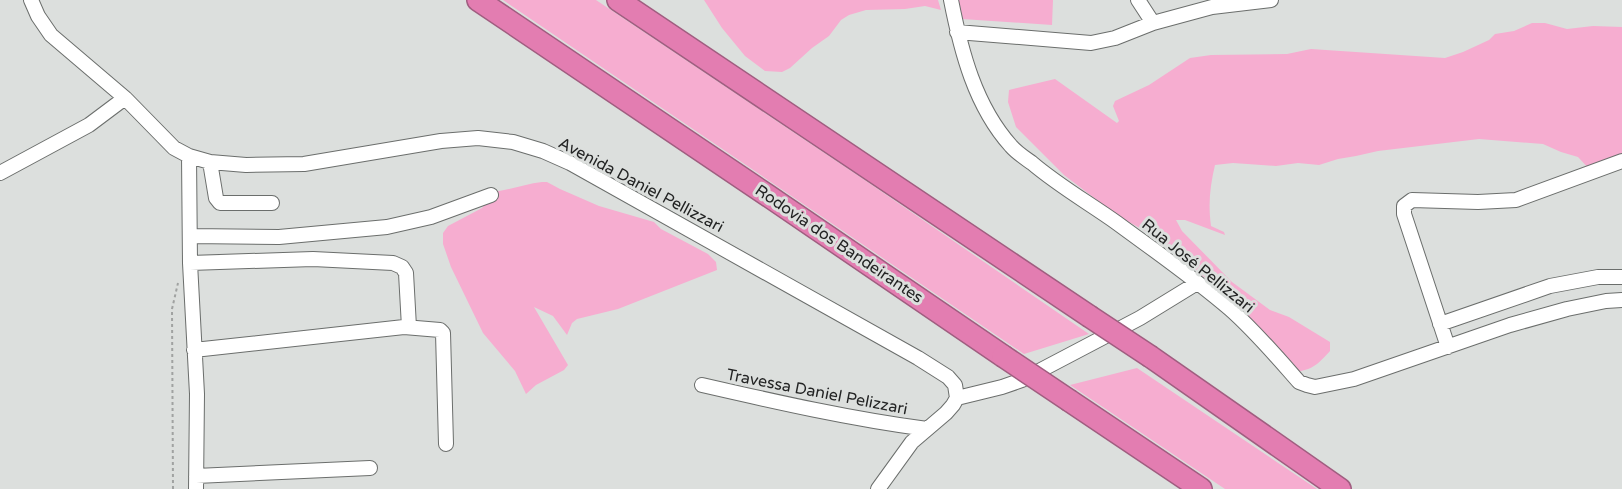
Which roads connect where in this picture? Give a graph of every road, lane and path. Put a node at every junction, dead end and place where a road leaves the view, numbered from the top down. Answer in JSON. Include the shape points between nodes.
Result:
{"nodes":[{"id":1,"x":31,"y":0,"type":"edge"},
{"id":2,"x":478,"y":0,"type":"edge"},
{"id":3,"x":618,"y":0,"type":"edge"},
{"id":4,"x":951,"y":0,"type":"edge"},
{"id":5,"x":1138,"y":0,"type":"edge"},
{"id":6,"x":1271,"y":0,"type":"edge"},
{"id":7,"x":1153,"y":23,"type":"junction"},
{"id":8,"x":957,"y":32,"type":"junction"},
{"id":9,"x":125,"y":98,"type":"junction"},
{"id":10,"x":189,"y":156,"type":"junction"},
{"id":11,"x":1622,"y":161,"type":"edge"},
{"id":12,"x":210,"y":162,"type":"junction"},
{"id":13,"x":0,"y":173,"type":"edge"},
{"id":14,"x":491,"y":195,"type":"dead end"},
{"id":15,"x":272,"y":203,"type":"dead end"},
{"id":16,"x":190,"y":236,"type":"junction"},
{"id":17,"x":190,"y":263,"type":"junction"},
{"id":18,"x":1622,"y":277,"type":"edge"},
{"id":19,"x":1197,"y":283,"type":"junction"},
{"id":20,"x":1622,"y":300,"type":"edge"},
{"id":21,"x":1440,"y":324,"type":"junction"},
{"id":22,"x":409,"y":327,"type":"junction"},
{"id":23,"x":1448,"y":347,"type":"junction"},
{"id":24,"x":194,"y":350,"type":"junction"},
{"id":25,"x":702,"y":386,"type":"dead end"},
{"id":26,"x":957,"y":398,"type":"junction"},
{"id":27,"x":927,"y":429,"type":"junction"},
{"id":28,"x":446,"y":444,"type":"dead end"},
{"id":29,"x":370,"y":468,"type":"dead end"},
{"id":30,"x":196,"y":483,"type":"edge"},
{"id":31,"x":173,"y":489,"type":"edge"},
{"id":32,"x":878,"y":489,"type":"edge"},
{"id":33,"x":1201,"y":489,"type":"edge"},
{"id":34,"x":1340,"y":489,"type":"edge"}],
"edges":[{"from":1,"to":9,"type":"street","name":"Avenida Daniel Pellizzari","via":[[51,35]]},
{"from":2,"to":33,"type":"highway","name":"Rodovia dos Bandeirantes","bridge":true},
{"from":3,"to":34,"type":"highway","bridge":true,"via":[[1151,357]]},
{"from":4,"to":8,"type":"street","name":"Rua José Pellizzari"},
{"from":5,"to":7,"type":"street"},
{"from":6,"to":7,"type":"street","via":[[1212,7]]},
{"from":7,"to":8,"type":"street","via":[[1091,43]]},
{"from":8,"to":19,"type":"street","name":"Rua José Pellizzari","via":[[981,99],[1012,147],[1050,179]]},
{"from":9,"to":10,"type":"street","name":"Avenida Daniel Pellizzari","via":[[174,148]]},
{"from":9,"to":13,"type":"street","via":[[89,125]]},
{"from":10,"to":12,"type":"street","name":"Avenida Daniel Pellizzari"},
{"from":10,"to":16,"type":"street"},
{"from":11,"to":21,"type":"street","via":[[1516,200],[1413,200],[1404,206]]},
{"from":12,"to":15,"type":"street","via":[[220,202]]},
{"from":12,"to":26,"type":"street","name":"Avenida Daniel Pellizzari","via":[[304,164],[478,138],[543,151],[918,358],[955,384]]},
{"from":14,"to":16,"type":"street","via":[[430,217],[387,227],[279,237]]},
{"from":16,"to":17,"type":"street"},
{"from":17,"to":22,"type":"street","via":[[313,259],[393,263],[406,273]]},
{"from":17,"to":24,"type":"street"},
{"from":17,"to":31,"type":"path","via":[[177,284],[172,309]]},
{"from":18,"to":21,"type":"street","via":[[1550,286]]},
{"from":19,"to":23,"type":"street","name":"Rua José Pellizzari","via":[[1231,310],[1307,385],[1323,386],[1354,379]]},
{"from":19,"to":26,"type":"street","via":[[1022,380]]},
{"from":20,"to":23,"type":"street","name":"Rua José Pellizzari","via":[[1567,309]]},
{"from":21,"to":23,"type":"street"},
{"from":22,"to":24,"type":"street"},
{"from":22,"to":28,"type":"street","via":[[443,333]]},
{"from":24,"to":30,"type":"street"},
{"from":25,"to":27,"type":"street","name":"Travessa Daniel Pelizzari","via":[[810,410]]},
{"from":26,"to":27,"type":"street"},
{"from":27,"to":32,"type":"street","via":[[912,442]]},
{"from":29,"to":30,"type":"street"}]}
